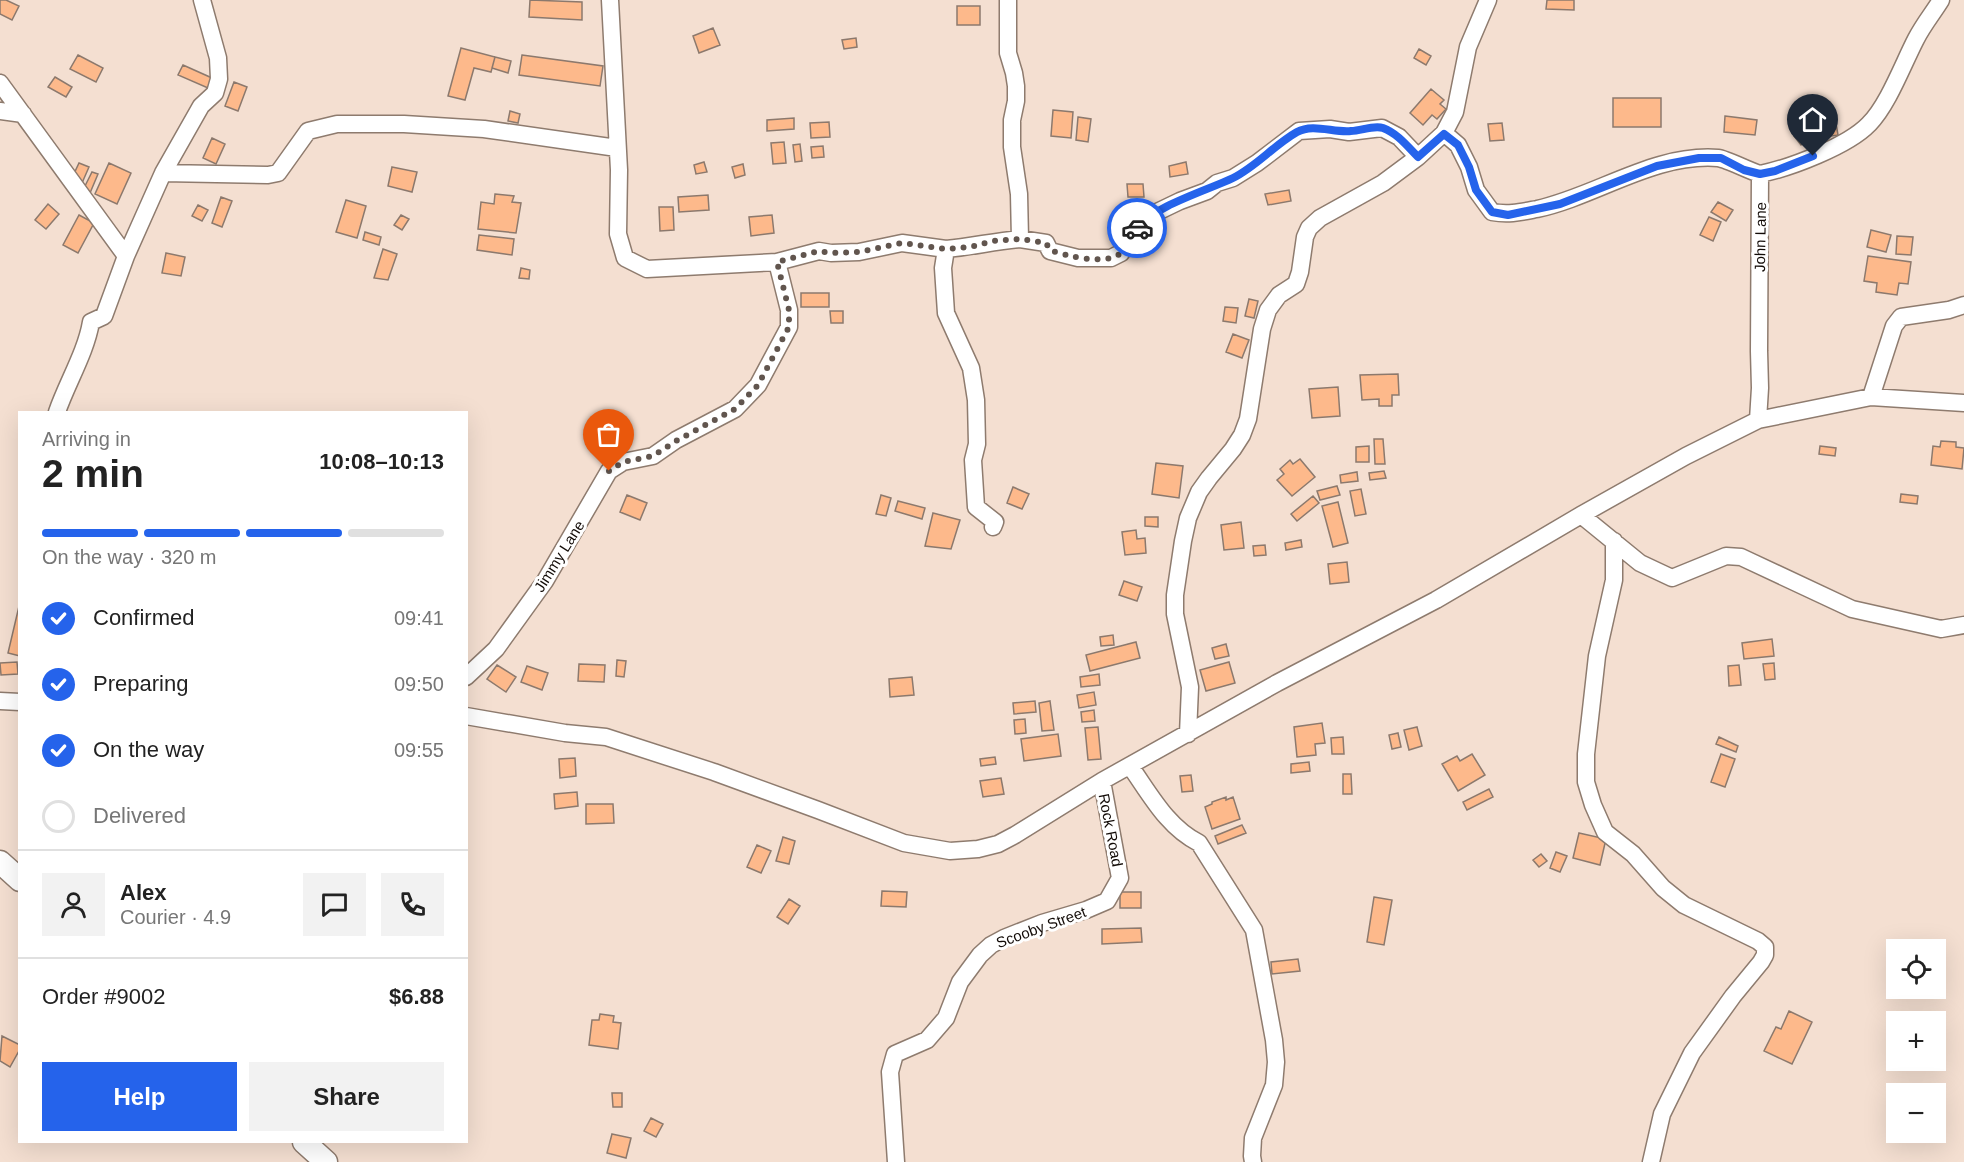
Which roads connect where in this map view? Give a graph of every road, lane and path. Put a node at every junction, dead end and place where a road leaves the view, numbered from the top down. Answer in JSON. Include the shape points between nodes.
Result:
{"nodes":[{"id":1,"x":202,"y":0,"type":"edge"},
{"id":2,"x":610,"y":0,"type":"edge"},
{"id":3,"x":1008,"y":0,"type":"edge"},
{"id":4,"x":1488,"y":0,"type":"edge"},
{"id":5,"x":1941,"y":0,"type":"edge"},
{"id":6,"x":0,"y":83,"type":"edge"},
{"id":7,"x":0,"y":111,"type":"edge"},
{"id":8,"x":23,"y":114,"type":"junction"},
{"id":9,"x":1444,"y":134,"type":"junction"},
{"id":10,"x":617,"y":148,"type":"junction"},
{"id":11,"x":1418,"y":157,"type":"junction"},
{"id":12,"x":163,"y":172,"type":"junction"},
{"id":13,"x":1760,"y":174,"type":"junction"},
{"id":14,"x":1020,"y":239,"type":"junction"},
{"id":15,"x":946,"y":249,"type":"junction"},
{"id":16,"x":126,"y":256,"type":"junction"},
{"id":17,"x":777,"y":262,"type":"junction"},
{"id":18,"x":1964,"y":305,"type":"edge"},
{"id":19,"x":1871,"y":397,"type":"junction"},
{"id":20,"x":1964,"y":403,"type":"edge"},
{"id":21,"x":57,"y":411,"type":"edge"},
{"id":22,"x":1758,"y":420,"type":"junction"},
{"id":23,"x":1581,"y":515,"type":"junction"},
{"id":24,"x":993,"y":527,"type":"dead end"},
{"id":25,"x":1614,"y":541,"type":"junction"},
{"id":26,"x":1964,"y":625,"type":"edge"},
{"id":27,"x":468,"y":675,"type":"edge"},
{"id":28,"x":0,"y":701,"type":"edge"},
{"id":29,"x":18,"y":702,"type":"edge"},
{"id":30,"x":468,"y":716,"type":"edge"},
{"id":31,"x":1188,"y":734,"type":"junction"},
{"id":32,"x":1130,"y":766,"type":"junction"},
{"id":33,"x":1102,"y":782,"type":"junction"},
{"id":34,"x":0,"y":862,"type":"edge"},
{"id":35,"x":18,"y":878,"type":"edge"},
{"id":36,"x":1120,"y":878,"type":"joint"},
{"id":37,"x":305,"y":1143,"type":"edge"},
{"id":38,"x":326,"y":1162,"type":"edge"},
{"id":39,"x":896,"y":1162,"type":"edge"},
{"id":40,"x":1253,"y":1162,"type":"edge"},
{"id":41,"x":1651,"y":1162,"type":"edge"}],
"edges":[{"from":1,"to":12,"type":"street","via":[[218,58],[219,79],[215,93],[201,106]]},
{"from":2,"to":10,"type":"street"},
{"from":3,"to":14,"type":"street","via":[[1008,53],[1016,86],[1012,147]]},
{"from":4,"to":9,"type":"street","via":[[1468,47],[1455,112]]},
{"from":5,"to":13,"type":"street","via":[[1869,124],[1842,143],[1790,166]]},
{"from":6,"to":8,"type":"street"},
{"from":7,"to":8,"type":"street"},
{"from":8,"to":16,"type":"street"},
{"from":9,"to":11,"type":"street"},
{"from":9,"to":13,"type":"street","via":[[1458,145],[1476,190],[1492,212],[1508,215],[1560,204],[1657,166],[1699,158],[1721,158]]},
{"from":10,"to":12,"type":"street","via":[[484,129],[337,124],[308,131],[278,173]]},
{"from":10,"to":17,"type":"street","via":[[618,234],[625,258],[647,269]]},
{"from":11,"to":14,"type":"street","via":[[1398,137],[1382,128],[1349,132],[1299,130],[1233,178],[1155,213],[1139,225],[1120,253],[1111,258],[1070,257],[1050,250],[1046,243]]},
{"from":11,"to":31,"type":"street","via":[[1309,228],[1296,284],[1279,295],[1268,310],[1248,419],[1233,449],[1199,492],[1183,541],[1175,614],[1190,687]]},
{"from":12,"to":16,"type":"street"},
{"from":13,"to":22,"type":"street","name":"John Lane"},
{"from":14,"to":15,"type":"street"},
{"from":15,"to":17,"type":"street","via":[[902,243],[859,252],[819,251]]},
{"from":15,"to":24,"type":"street","via":[[946,313],[971,368],[976,400],[976,507],[994,522]]},
{"from":16,"to":21,"type":"street","via":[[104,316],[91,322]]},
{"from":17,"to":27,"type":"street","name":"Jimmy Lane","via":[[789,310],[789,327],[758,385],[735,409],[653,456],[623,462],[609,471],[545,581],[496,649]]},
{"from":18,"to":19,"type":"street","via":[[1901,317],[1894,326]]},
{"from":19,"to":20,"type":"street"},
{"from":19,"to":22,"type":"street"},
{"from":22,"to":23,"type":"street"},
{"from":23,"to":25,"type":"street"},
{"from":23,"to":31,"type":"street","via":[[1436,600]]},
{"from":25,"to":26,"type":"street","via":[[1640,563],[1672,578],[1726,556],[1741,557],[1852,609],[1941,629]]},
{"from":25,"to":41,"type":"street","via":[[1614,580],[1597,656],[1586,754],[1586,782],[1593,805],[1605,832],[1633,854],[1663,888],[1684,905],[1765,947],[1761,962],[1692,1053],[1662,1114]]},
{"from":28,"to":29,"type":"street"},
{"from":30,"to":33,"type":"street","via":[[606,737],[714,772],[904,843],[950,851],[998,844]]},
{"from":31,"to":32,"type":"street"},
{"from":32,"to":33,"type":"street"},
{"from":32,"to":40,"type":"street","via":[[1171,823],[1199,843],[1254,930],[1276,1062],[1274,1085],[1253,1138]]},
{"from":33,"to":36,"type":"street","name":"Rock Road"},
{"from":34,"to":35,"type":"street"},
{"from":36,"to":39,"type":"street","name":"Scooby Street","via":[[1107,902],[991,945],[960,982],[946,1018],[927,1040],[895,1054],[890,1072]]},
{"from":37,"to":38,"type":"street"}]}
